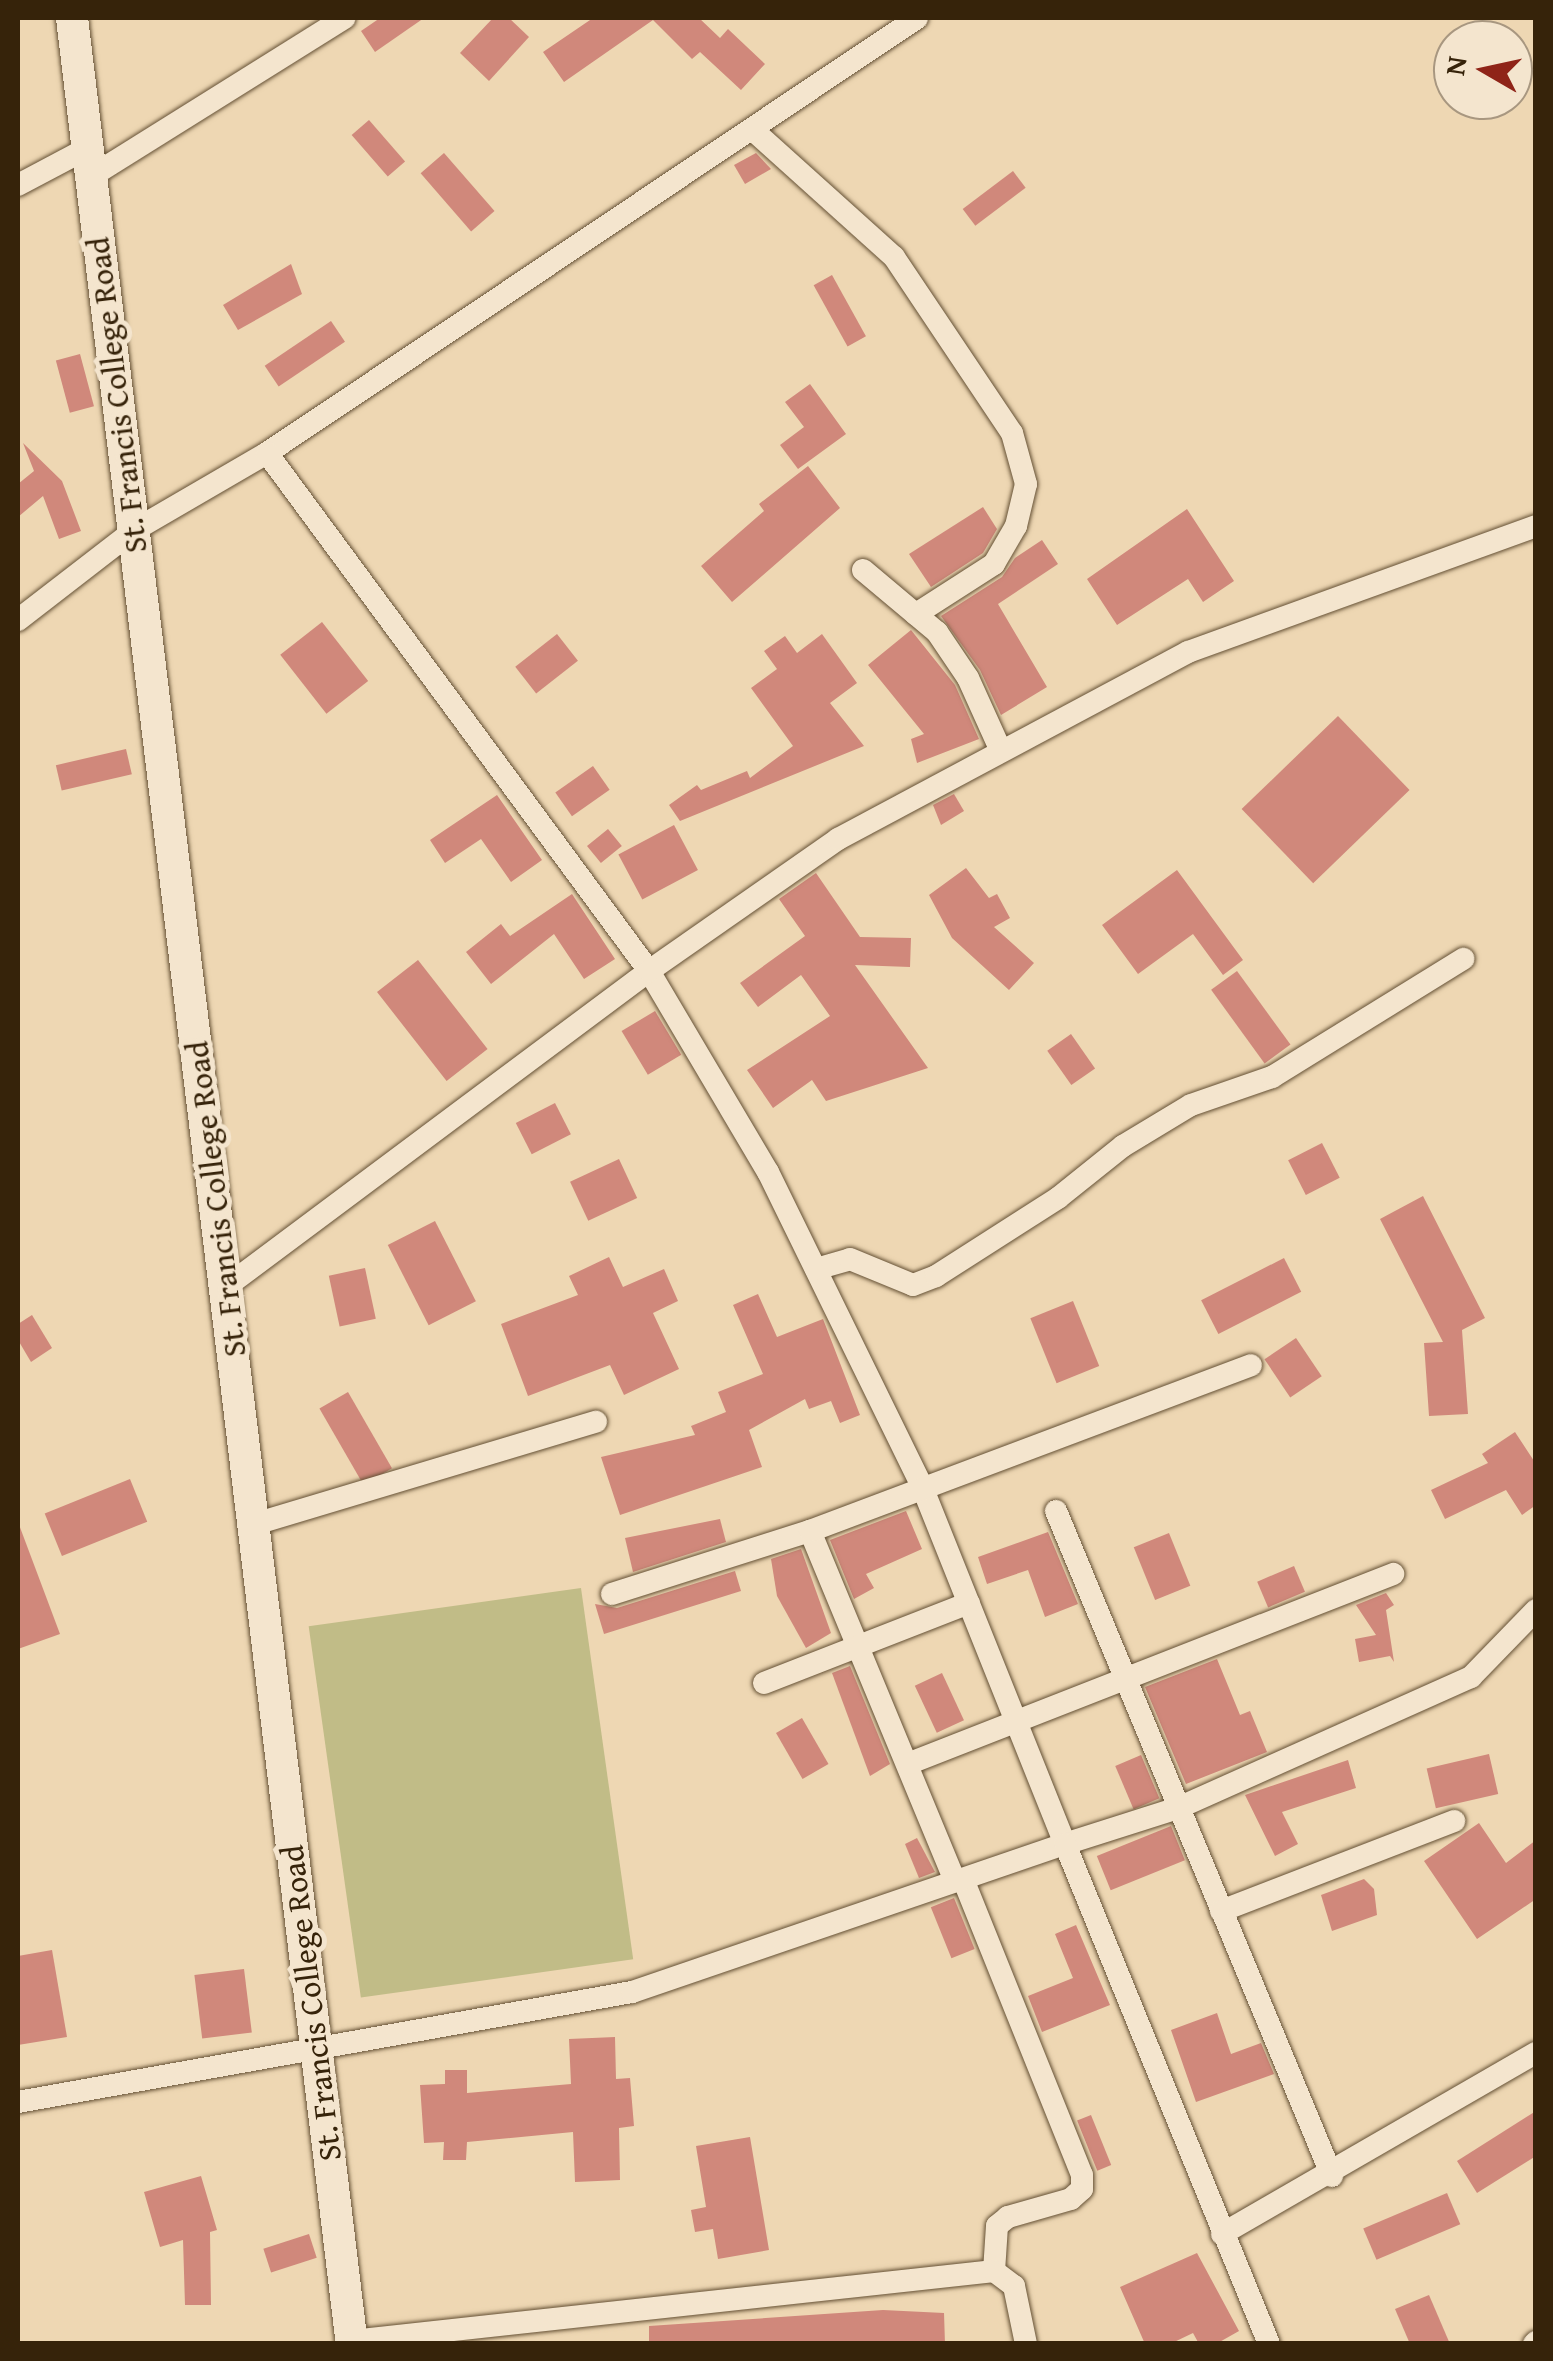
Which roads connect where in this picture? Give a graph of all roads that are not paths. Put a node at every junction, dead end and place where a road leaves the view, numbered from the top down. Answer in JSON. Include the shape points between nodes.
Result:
{"nodes":[{"id":1,"x":48,"y":18,"type":"edge"},
{"id":2,"x":72,"y":18,"type":"edge"},
{"id":3,"x":344,"y":18,"type":"edge"},
{"id":4,"x":916,"y":18,"type":"edge"},
{"id":5,"x":75,"y":54,"type":"junction"},
{"id":6,"x":754,"y":131,"type":"junction"},
{"id":7,"x":87,"y":164,"type":"junction"},
{"id":8,"x":18,"y":185,"type":"edge"},
{"id":9,"x":267,"y":454,"type":"junction"},
{"id":10,"x":1536,"y":526,"type":"edge"},
{"id":11,"x":133,"y":531,"type":"junction"},
{"id":12,"x":862,"y":570,"type":"dead end"},
{"id":13,"x":916,"y":614,"type":"junction"},
{"id":14,"x":18,"y":620,"type":"edge"},
{"id":15,"x":1000,"y":749,"type":"junction"},
{"id":16,"x":1463,"y":960,"type":"dead end"},
{"id":17,"x":648,"y":971,"type":"junction"},
{"id":18,"x":816,"y":1269,"type":"junction"},
{"id":19,"x":227,"y":1286,"type":"junction"},
{"id":20,"x":1251,"y":1366,"type":"dead end"},
{"id":21,"x":596,"y":1422,"type":"dead end"},
{"id":22,"x":922,"y":1489,"type":"junction"},
{"id":23,"x":1056,"y":1511,"type":"dead end"},
{"id":24,"x":255,"y":1524,"type":"junction"},
{"id":25,"x":810,"y":1530,"type":"junction"},
{"id":26,"x":1393,"y":1574,"type":"dead end"},
{"id":27,"x":612,"y":1594,"type":"dead end"},
{"id":28,"x":970,"y":1603,"type":"junction"},
{"id":29,"x":1536,"y":1610,"type":"edge"},
{"id":30,"x":856,"y":1647,"type":"junction"},
{"id":31,"x":1125,"y":1678,"type":"junction"},
{"id":32,"x":764,"y":1683,"type":"dead end"},
{"id":33,"x":1016,"y":1723,"type":"junction"},
{"id":34,"x":910,"y":1763,"type":"junction"},
{"id":35,"x":1178,"y":1808,"type":"junction"},
{"id":36,"x":1454,"y":1821,"type":"dead end"},
{"id":37,"x":1065,"y":1844,"type":"junction"},
{"id":38,"x":959,"y":1880,"type":"junction"},
{"id":39,"x":1221,"y":1911,"type":"junction"},
{"id":40,"x":316,"y":2052,"type":"junction"},
{"id":41,"x":1536,"y":2053,"type":"edge"},
{"id":42,"x":18,"y":2102,"type":"edge"},
{"id":43,"x":1332,"y":2176,"type":"junction"},
{"id":44,"x":1222,"y":2234,"type":"junction"},
{"id":45,"x":994,"y":2271,"type":"junction"},
{"id":46,"x":352,"y":2342,"type":"edge"},
{"id":47,"x":1026,"y":2344,"type":"edge"},
{"id":48,"x":1269,"y":2344,"type":"edge"}],
"edges":[{"from":1,"to":5,"type":"main road"},
{"from":2,"to":5,"type":"main road","name":"St. Francis College Road"},
{"from":3,"to":7,"type":"street"},
{"from":4,"to":6,"type":"street"},
{"from":5,"to":7,"type":"main road","name":"St. Francis College Road"},
{"from":6,"to":9,"type":"street"},
{"from":6,"to":13,"type":"street","via":[[894,257],[1012,433],[1026,484],[1016,526],[994,564]]},
{"from":7,"to":8,"type":"street"},
{"from":7,"to":11,"type":"main road","name":"St. Francis College Road"},
{"from":9,"to":11,"type":"street"},
{"from":9,"to":17,"type":"street"},
{"from":10,"to":15,"type":"street","via":[[1188,652]]},
{"from":11,"to":14,"type":"street"},
{"from":11,"to":19,"type":"main road","name":"St. Francis College Road"},
{"from":12,"to":13,"type":"street"},
{"from":13,"to":15,"type":"street","via":[[968,678]]},
{"from":15,"to":17,"type":"street","via":[[838,839]]},
{"from":16,"to":18,"type":"street","via":[[1272,1077],[1191,1105],[936,1276],[914,1285],[850,1259]]},
{"from":17,"to":18,"type":"street","via":[[768,1172]]},
{"from":17,"to":19,"type":"street"},
{"from":18,"to":22,"type":"street"},
{"from":19,"to":24,"type":"main road","name":"St. Francis College Road"},
{"from":20,"to":22,"type":"street"},
{"from":21,"to":24,"type":"street"},
{"from":22,"to":25,"type":"street"},
{"from":22,"to":28,"type":"street"},
{"from":23,"to":31,"type":"street"},
{"from":24,"to":40,"type":"main road","name":"St. Francis College Road"},
{"from":25,"to":27,"type":"street"},
{"from":25,"to":30,"type":"street"},
{"from":26,"to":31,"type":"street"},
{"from":28,"to":30,"type":"street"},
{"from":28,"to":33,"type":"street"},
{"from":29,"to":35,"type":"street","via":[[1471,1677]]},
{"from":30,"to":32,"type":"street"},
{"from":30,"to":34,"type":"street"},
{"from":31,"to":33,"type":"street"},
{"from":31,"to":35,"type":"street"},
{"from":33,"to":34,"type":"street"},
{"from":33,"to":37,"type":"street"},
{"from":34,"to":38,"type":"street"},
{"from":35,"to":37,"type":"street"},
{"from":35,"to":39,"type":"street"},
{"from":36,"to":39,"type":"street"},
{"from":37,"to":38,"type":"street"},
{"from":37,"to":44,"type":"street"},
{"from":38,"to":40,"type":"street","via":[[632,1992]]},
{"from":38,"to":45,"type":"street","via":[[1082,2175],[1082,2189],[1071,2199],[1008,2216],[997,2226]]},
{"from":39,"to":43,"type":"street"},
{"from":40,"to":42,"type":"street","via":[[84,2085]]},
{"from":40,"to":46,"type":"main road","name":"St. Francis College Road"},
{"from":41,"to":43,"type":"street"},
{"from":43,"to":44,"type":"street"},
{"from":44,"to":48,"type":"street"},
{"from":45,"to":46,"type":"street"},
{"from":45,"to":47,"type":"street","via":[[1014,2286]]}]}
